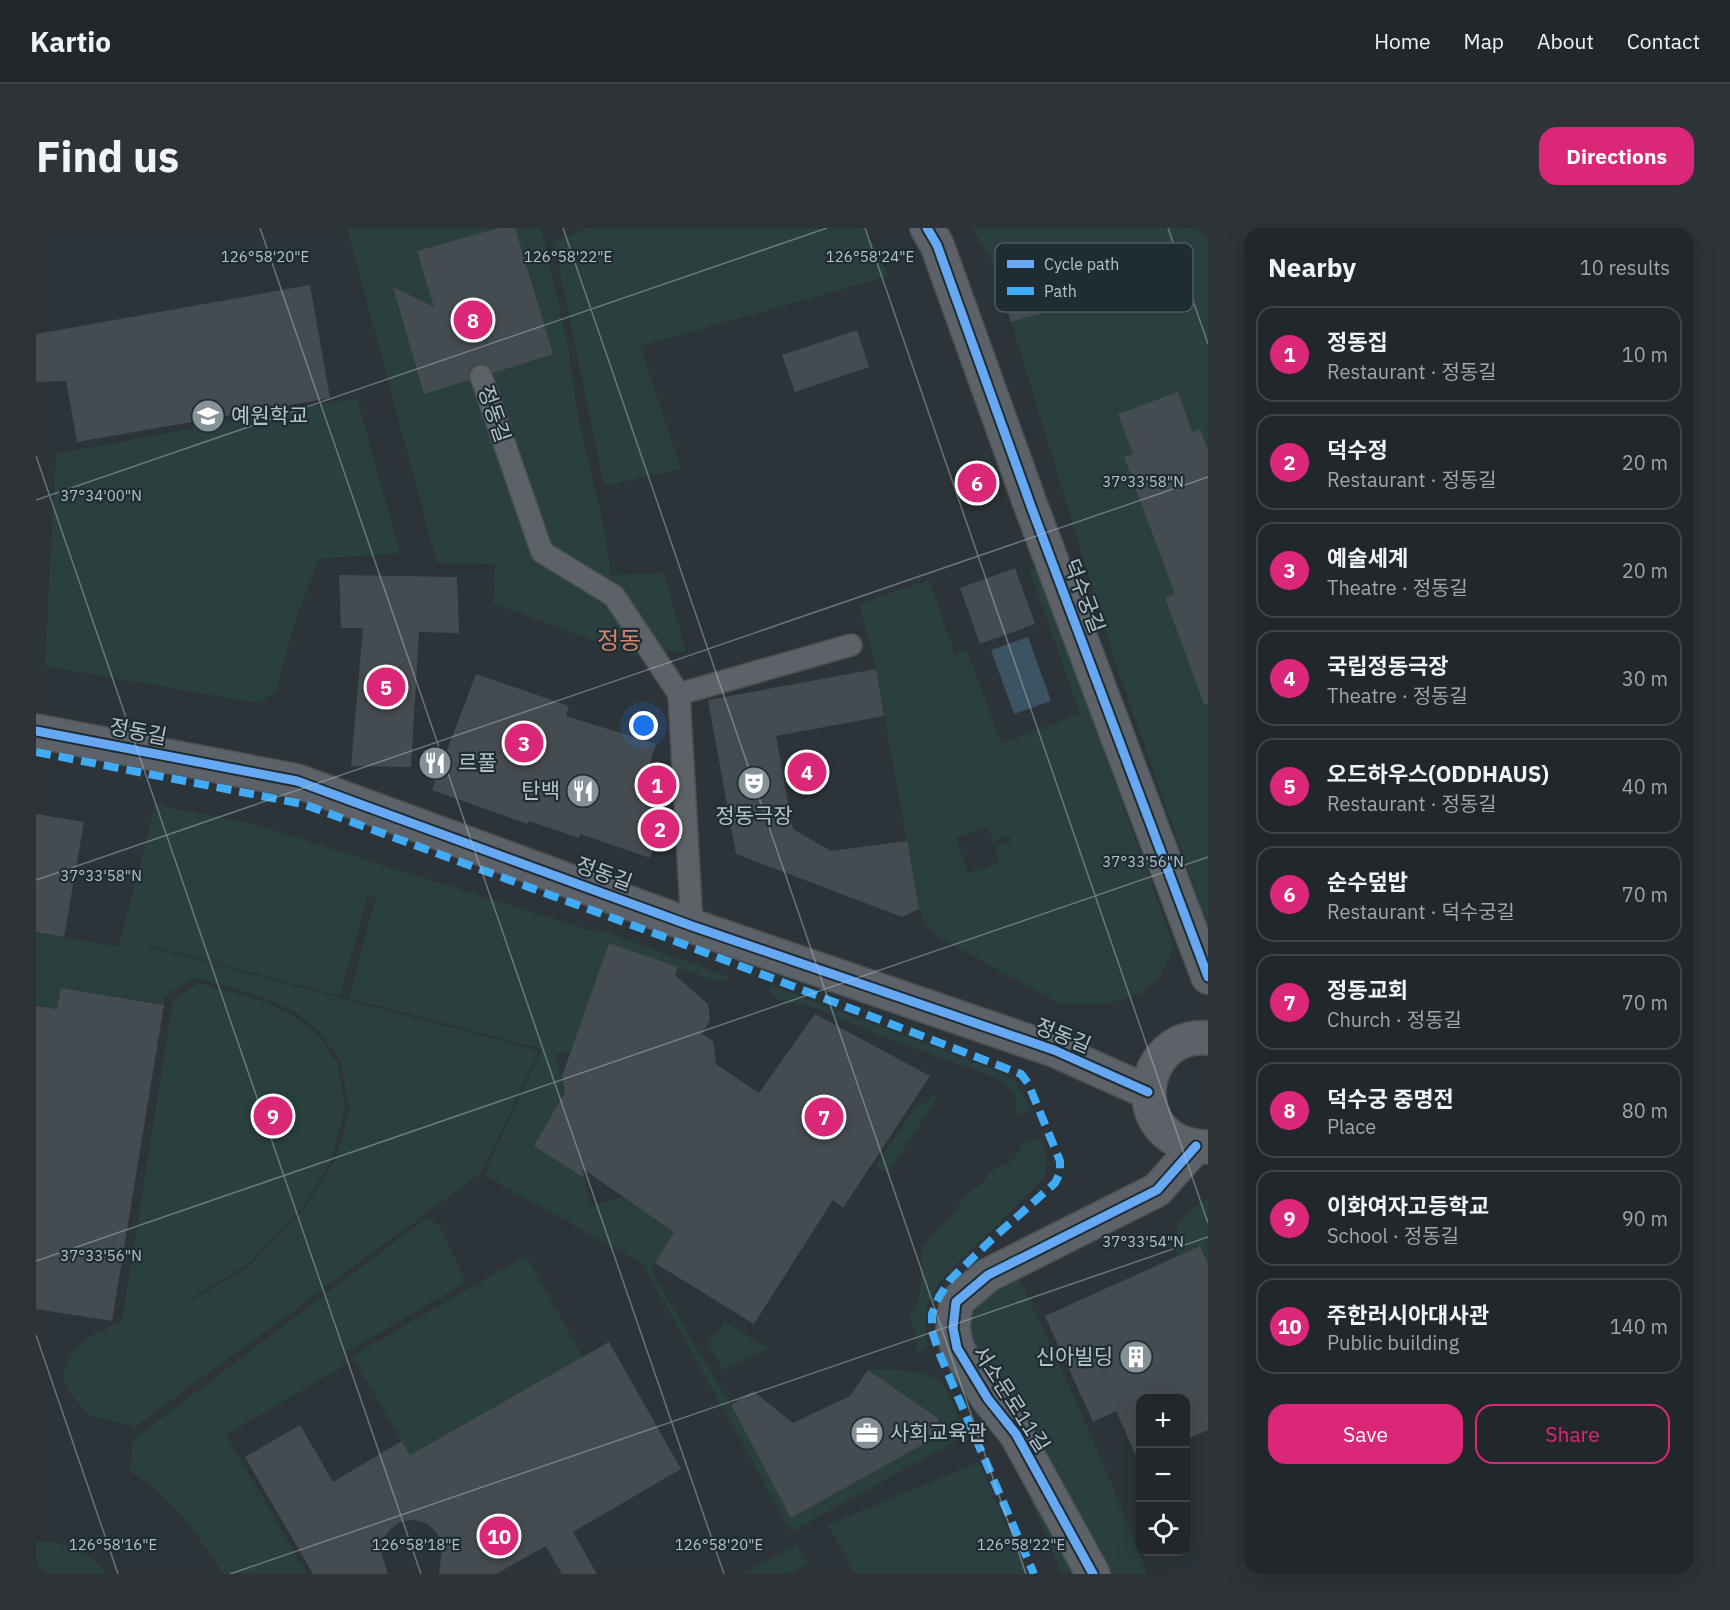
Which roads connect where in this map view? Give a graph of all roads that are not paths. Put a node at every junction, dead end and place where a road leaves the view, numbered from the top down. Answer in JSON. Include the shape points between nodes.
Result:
{"nodes":[{"id":1,"x":927,"y":228,"type":"edge"},
{"id":2,"x":482,"y":376,"type":"dead end"},
{"id":3,"x":851,"y":645,"type":"dead end"},
{"id":4,"x":679,"y":694,"type":"junction"},
{"id":5,"x":36,"y":731,"type":"edge"},
{"id":6,"x":692,"y":926,"type":"junction"},
{"id":7,"x":1208,"y":977,"type":"edge"},
{"id":8,"x":1208,"y":1038,"type":"edge"},
{"id":9,"x":1148,"y":1092,"type":"junction"},
{"id":10,"x":1202,"y":1147,"type":"edge"},
{"id":11,"x":1093,"y":1574,"type":"edge"}],
"edges":[{"from":1,"to":7,"type":"street","name":"덕수궁길","via":[[937,245]]},
{"from":2,"to":4,"type":"lane","name":"정동길","via":[[542,552],[614,596]]},
{"from":3,"to":4,"type":"lane"},
{"from":4,"to":6,"type":"lane"},
{"from":5,"to":6,"type":"street","name":"정동길","via":[[297,781]]},
{"from":6,"to":9,"type":"street","name":"정동길","via":[[1054,1050]]},
{"from":8,"to":9,"type":"street","via":[[1183,1041],[1169,1049],[1151,1076]]},
{"from":9,"to":10,"type":"street","via":[[1150,1107],[1163,1128],[1183,1144]]},
{"from":10,"to":11,"type":"street","name":"서소문로11길","via":[[1157,1190],[988,1275],[956,1302],[953,1328],[957,1348],[1016,1434]]}]}
